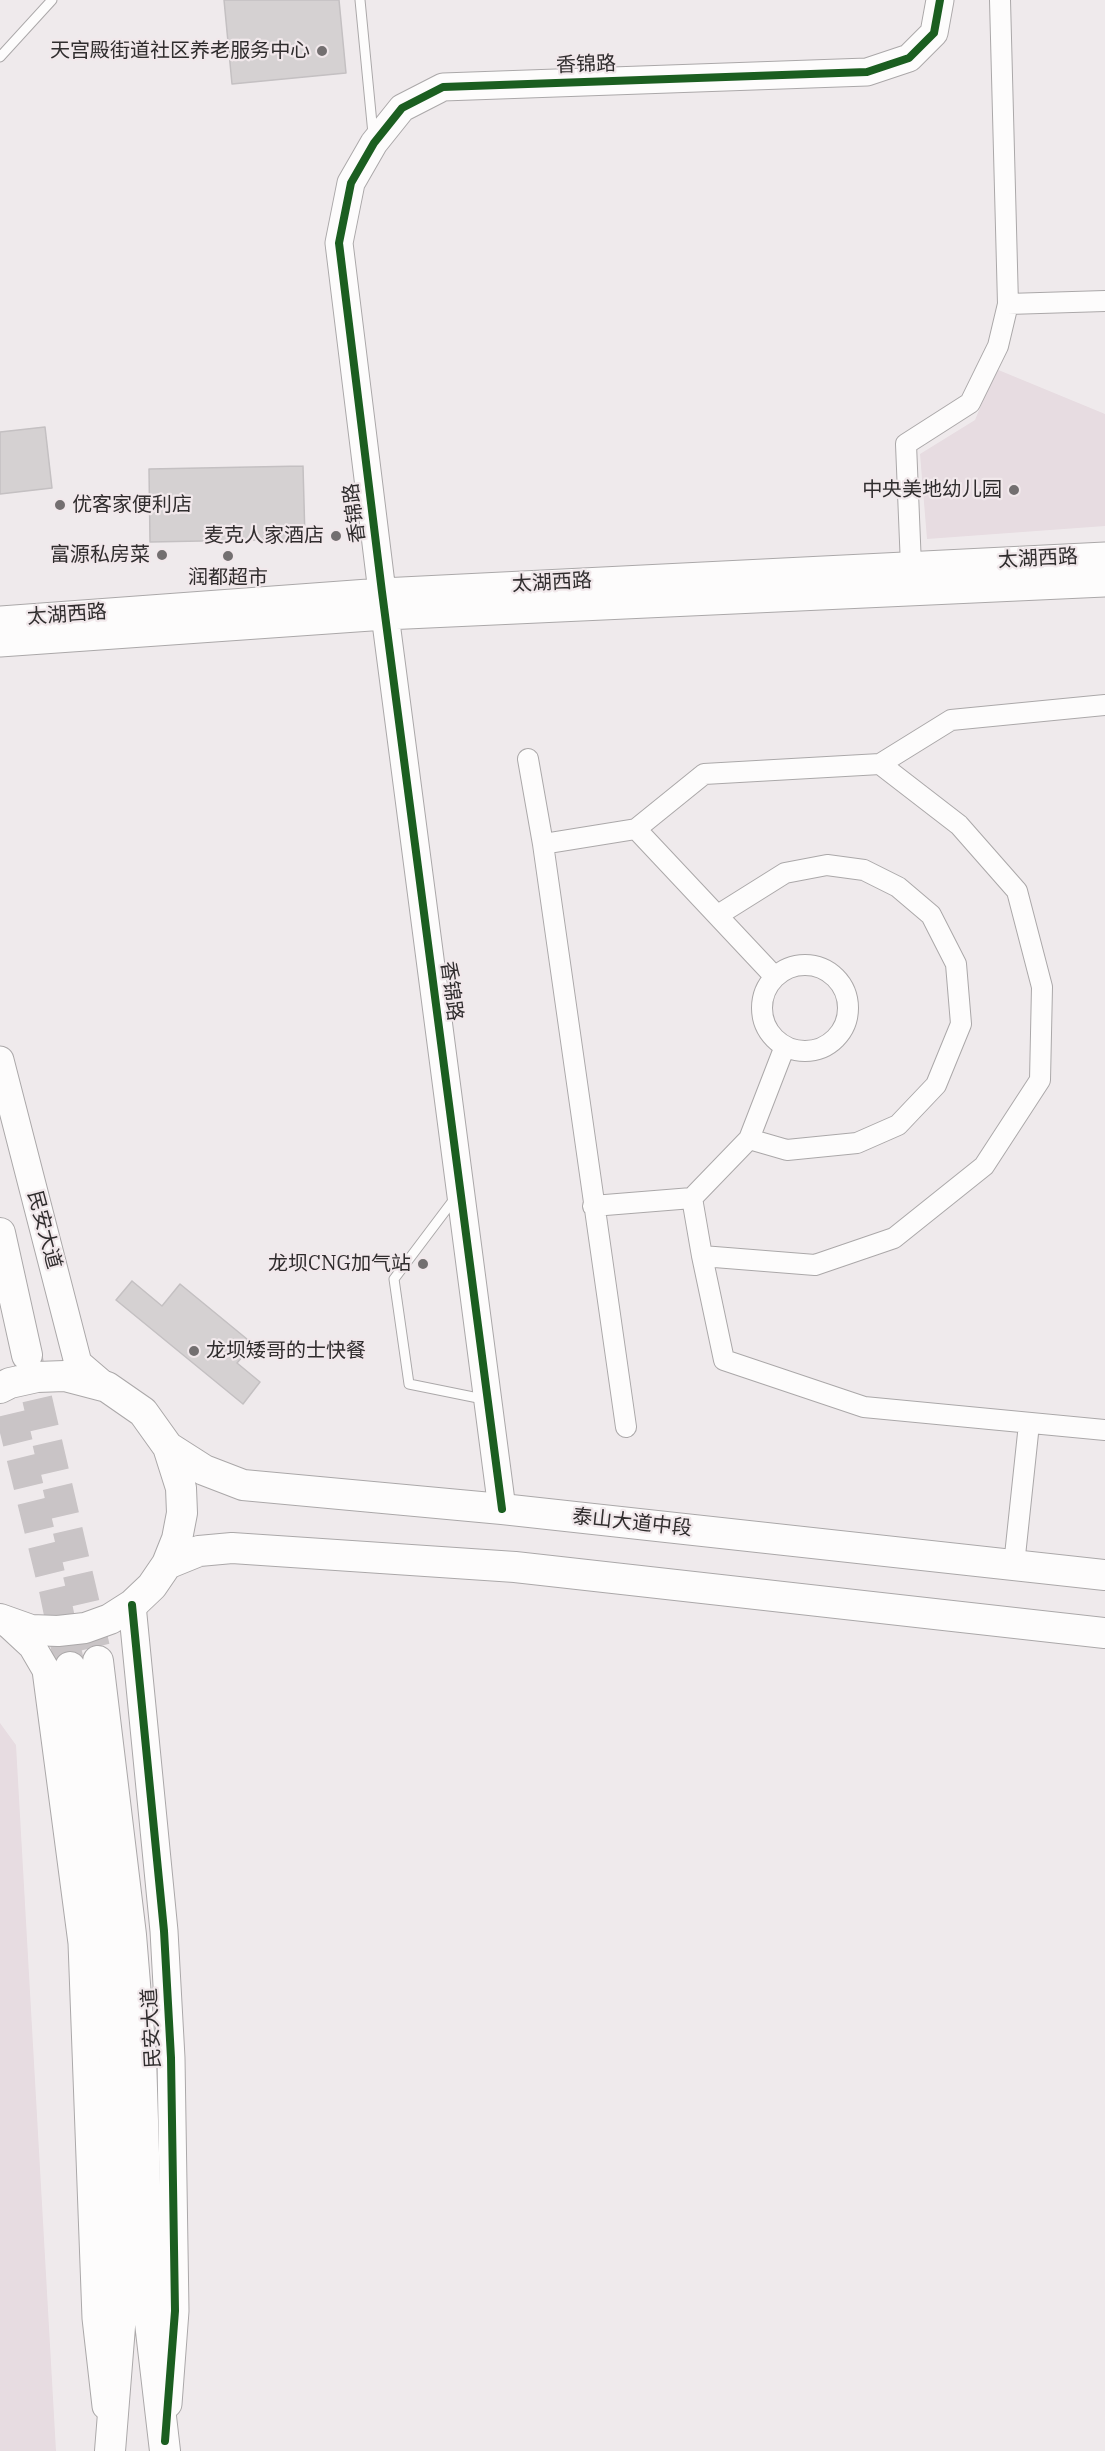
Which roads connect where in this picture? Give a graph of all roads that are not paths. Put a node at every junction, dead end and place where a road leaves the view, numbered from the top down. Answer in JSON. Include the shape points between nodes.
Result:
{"nodes":[{"id":1,"x":52,"y":0,"type":"edge"},
{"id":2,"x":360,"y":0,"type":"edge"},
{"id":3,"x":940,"y":0,"type":"edge"},
{"id":4,"x":1000,"y":0,"type":"edge"},
{"id":5,"x":0,"y":57,"type":"edge"},
{"id":6,"x":374,"y":143,"type":"junction"},
{"id":7,"x":1105,"y":301,"type":"edge"},
{"id":8,"x":1008,"y":304,"type":"junction"},
{"id":9,"x":1105,"y":556,"type":"edge"},
{"id":10,"x":911,"y":566,"type":"junction"},
{"id":11,"x":1105,"y":583,"type":"edge"},
{"id":12,"x":383,"y":604,"type":"junction"},
{"id":13,"x":0,"y":620,"type":"edge"},
{"id":14,"x":0,"y":643,"type":"edge"},
{"id":15,"x":1105,"y":705,"type":"edge"},
{"id":16,"x":528,"y":759,"type":"dead end"},
{"id":17,"x":880,"y":764,"type":"junction"},
{"id":18,"x":636,"y":829,"type":"junction"},
{"id":19,"x":543,"y":844,"type":"junction"},
{"id":20,"x":718,"y":915,"type":"junction"},
{"id":21,"x":775,"y":977,"type":"junction"},
{"id":22,"x":785,"y":1047,"type":"junction"},
{"id":23,"x":0,"y":1060,"type":"edge"},
{"id":24,"x":749,"y":1139,"type":"junction"},
{"id":25,"x":460,"y":1191,"type":"junction"},
{"id":26,"x":692,"y":1198,"type":"junction"},
{"id":27,"x":593,"y":1206,"type":"junction"},
{"id":28,"x":0,"y":1233,"type":"edge"},
{"id":29,"x":702,"y":1256,"type":"junction"},
{"id":30,"x":27,"y":1355,"type":"tunnel mouth"},
{"id":31,"x":107,"y":1387,"type":"junction"},
{"id":32,"x":0,"y":1388,"type":"edge"},
{"id":33,"x":488,"y":1400,"type":"junction"},
{"id":34,"x":1029,"y":1424,"type":"junction"},
{"id":35,"x":626,"y":1427,"type":"dead end"},
{"id":36,"x":1105,"y":1430,"type":"edge"},
{"id":37,"x":168,"y":1447,"type":"junction"},
{"id":38,"x":502,"y":1509,"type":"junction"},
{"id":39,"x":167,"y":1564,"type":"junction"},
{"id":40,"x":1014,"y":1565,"type":"junction"},
{"id":41,"x":1105,"y":1575,"type":"edge"},
{"id":42,"x":132,"y":1605,"type":"junction"},
{"id":43,"x":3,"y":1620,"type":"edge"},
{"id":44,"x":1105,"y":1633,"type":"edge"},
{"id":45,"x":109,"y":2445,"type":"edge"},
{"id":46,"x":165,"y":2446,"type":"edge"}],
"edges":[{"from":1,"to":5,"type":"lane"},
{"from":2,"to":6,"type":"lane"},
{"from":3,"to":6,"type":"street","name":"香锦路","via":[[934,33],[909,58],[867,72],[443,87],[402,108]]},
{"from":4,"to":8,"type":"street"},
{"from":6,"to":12,"type":"street","name":"香锦路","via":[[351,183],[339,243]]},
{"from":7,"to":8,"type":"street"},
{"from":8,"to":10,"type":"street","via":[[998,346],[970,403],[906,444]]},
{"from":9,"to":10,"type":"street","name":"太湖西路"},
{"from":10,"to":12,"type":"street","name":"太湖西路"},
{"from":11,"to":12,"type":"street","name":"太湖西路"},
{"from":12,"to":13,"type":"street","name":"太湖西路"},
{"from":12,"to":14,"type":"street","name":"太湖西路"},
{"from":12,"to":25,"type":"street","name":"香锦路"},
{"from":15,"to":17,"type":"street","via":[[951,720]]},
{"from":16,"to":19,"type":"street"},
{"from":17,"to":18,"type":"street","via":[[704,774]]},
{"from":17,"to":29,"type":"street","via":[[959,825],[1017,891],[1042,987],[1040,1080],[984,1166],[894,1238],[815,1265]]},
{"from":18,"to":19,"type":"street"},
{"from":18,"to":20,"type":"street"},
{"from":19,"to":27,"type":"street"},
{"from":20,"to":21,"type":"street"},
{"from":20,"to":24,"type":"street","via":[[785,873],[826,865],[864,870],[898,887],[931,915],[956,964],[961,1024],[936,1085],[898,1125],[857,1143],[787,1150]]},
{"from":21,"to":22,"type":"street","via":[[762,1001],[762,1014],[766,1027]]},
{"from":21,"to":22,"type":"street","via":[[799,965],[818,968],[835,978],[847,1001],[848,1015],[836,1038],[825,1046],[805,1051]]},
{"from":22,"to":24,"type":"street"},
{"from":23,"to":31,"type":"street","name":"民安大道","via":[[78,1363]]},
{"from":24,"to":26,"type":"street"},
{"from":25,"to":33,"type":"street","name":"香锦路"},
{"from":25,"to":33,"type":"lane","via":[[394,1279],[409,1384]]},
{"from":26,"to":27,"type":"street"},
{"from":26,"to":29,"type":"street"},
{"from":27,"to":35,"type":"street"},
{"from":28,"to":30,"type":"main road"},
{"from":29,"to":34,"type":"street","via":[[724,1360],[864,1407]]},
{"from":31,"to":32,"type":"main road","via":[[65,1376],[37,1377]]},
{"from":31,"to":37,"type":"main road","via":[[143,1412]]},
{"from":33,"to":38,"type":"street","name":"香锦路"},
{"from":34,"to":36,"type":"street"},
{"from":34,"to":40,"type":"street"},
{"from":37,"to":38,"type":"main road","name":"泰山大道中段","via":[[204,1470],[243,1485]]},
{"from":37,"to":39,"type":"main road","via":[[181,1488],[182,1514]]},
{"from":38,"to":40,"type":"main road","name":"泰山大道中段"},
{"from":39,"to":42,"type":"main road"},
{"from":39,"to":44,"type":"main road","via":[[199,1551],[232,1548],[503,1566]]},
{"from":40,"to":41,"type":"main road","name":"泰山大道中段"},
{"from":42,"to":43,"type":"main road","via":[[101,1622],[58,1632],[32,1630]]},
{"from":42,"to":46,"type":"street","name":"民安大道","via":[[164,1931],[171,2058],[175,2311]]},
{"from":43,"to":45,"type":"street","name":"民安大道","via":[[32,1646],[46,1670],[82,1943],[96,2318]]},
{"from":45,"to":46,"type":"main road","name":"民安大道","via":[[121,2314],[114,2056],[84,1664],[133,1957],[141,2057],[149,2314]]}]}
